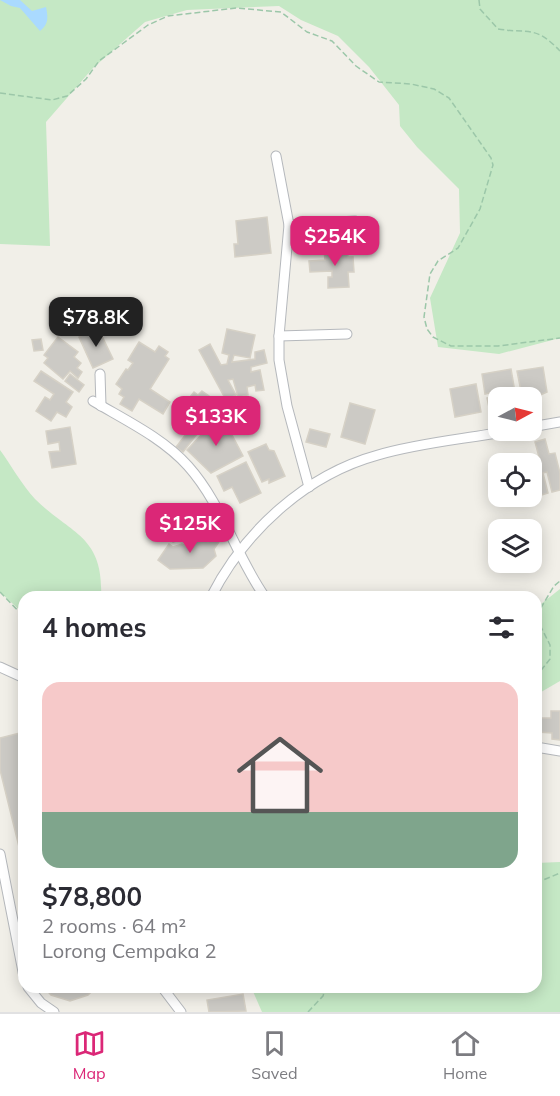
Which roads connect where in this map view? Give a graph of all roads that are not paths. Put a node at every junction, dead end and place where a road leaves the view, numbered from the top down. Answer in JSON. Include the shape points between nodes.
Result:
{"nodes":[{"id":1,"x":276,"y":156,"type":"dead end"},
{"id":2,"x":355,"y":221,"type":"dead end"},
{"id":3,"x":289,"y":225,"type":"junction"},
{"id":4,"x":347,"y":334,"type":"dead end"},
{"id":5,"x":279,"y":336,"type":"junction"},
{"id":6,"x":100,"y":374,"type":"dead end"},
{"id":7,"x":560,"y":422,"type":"edge"},
{"id":8,"x":542,"y":425,"type":"edge"},
{"id":9,"x":488,"y":435,"type":"edge"},
{"id":10,"x":309,"y":487,"type":"junction"},
{"id":11,"x":237,"y":552,"type":"junction"},
{"id":12,"x":214,"y":591,"type":"edge"},
{"id":13,"x":261,"y":591,"type":"edge"},
{"id":14,"x":0,"y":667,"type":"edge"},
{"id":15,"x":18,"y":675,"type":"edge"},
{"id":16,"x":542,"y":748,"type":"edge"},
{"id":17,"x":560,"y":751,"type":"edge"},
{"id":18,"x":0,"y":855,"type":"edge"},
{"id":19,"x":18,"y":946,"type":"edge"},
{"id":20,"x":33,"y":993,"type":"edge"},
{"id":21,"x":167,"y":993,"type":"edge"},
{"id":22,"x":54,"y":1012,"type":"edge"},
{"id":23,"x":181,"y":1012,"type":"edge"}],
"edges":[{"from":1,"to":3,"type":"street"},
{"from":2,"to":3,"type":"street"},
{"from":3,"to":5,"type":"street"},
{"from":4,"to":5,"type":"street"},
{"from":5,"to":10,"type":"street","via":[[282,383]]},
{"from":6,"to":11,"type":"street","via":[[97,403],[173,450],[189,467],[212,501]]},
{"from":7,"to":8,"type":"street"},
{"from":9,"to":10,"type":"street","via":[[378,455]]},
{"from":10,"to":11,"type":"street"},
{"from":11,"to":12,"type":"street"},
{"from":11,"to":13,"type":"street"},
{"from":14,"to":15,"type":"street"},
{"from":16,"to":17,"type":"street"},
{"from":18,"to":19,"type":"street"},
{"from":20,"to":22,"type":"street"},
{"from":21,"to":23,"type":"street"}]}
